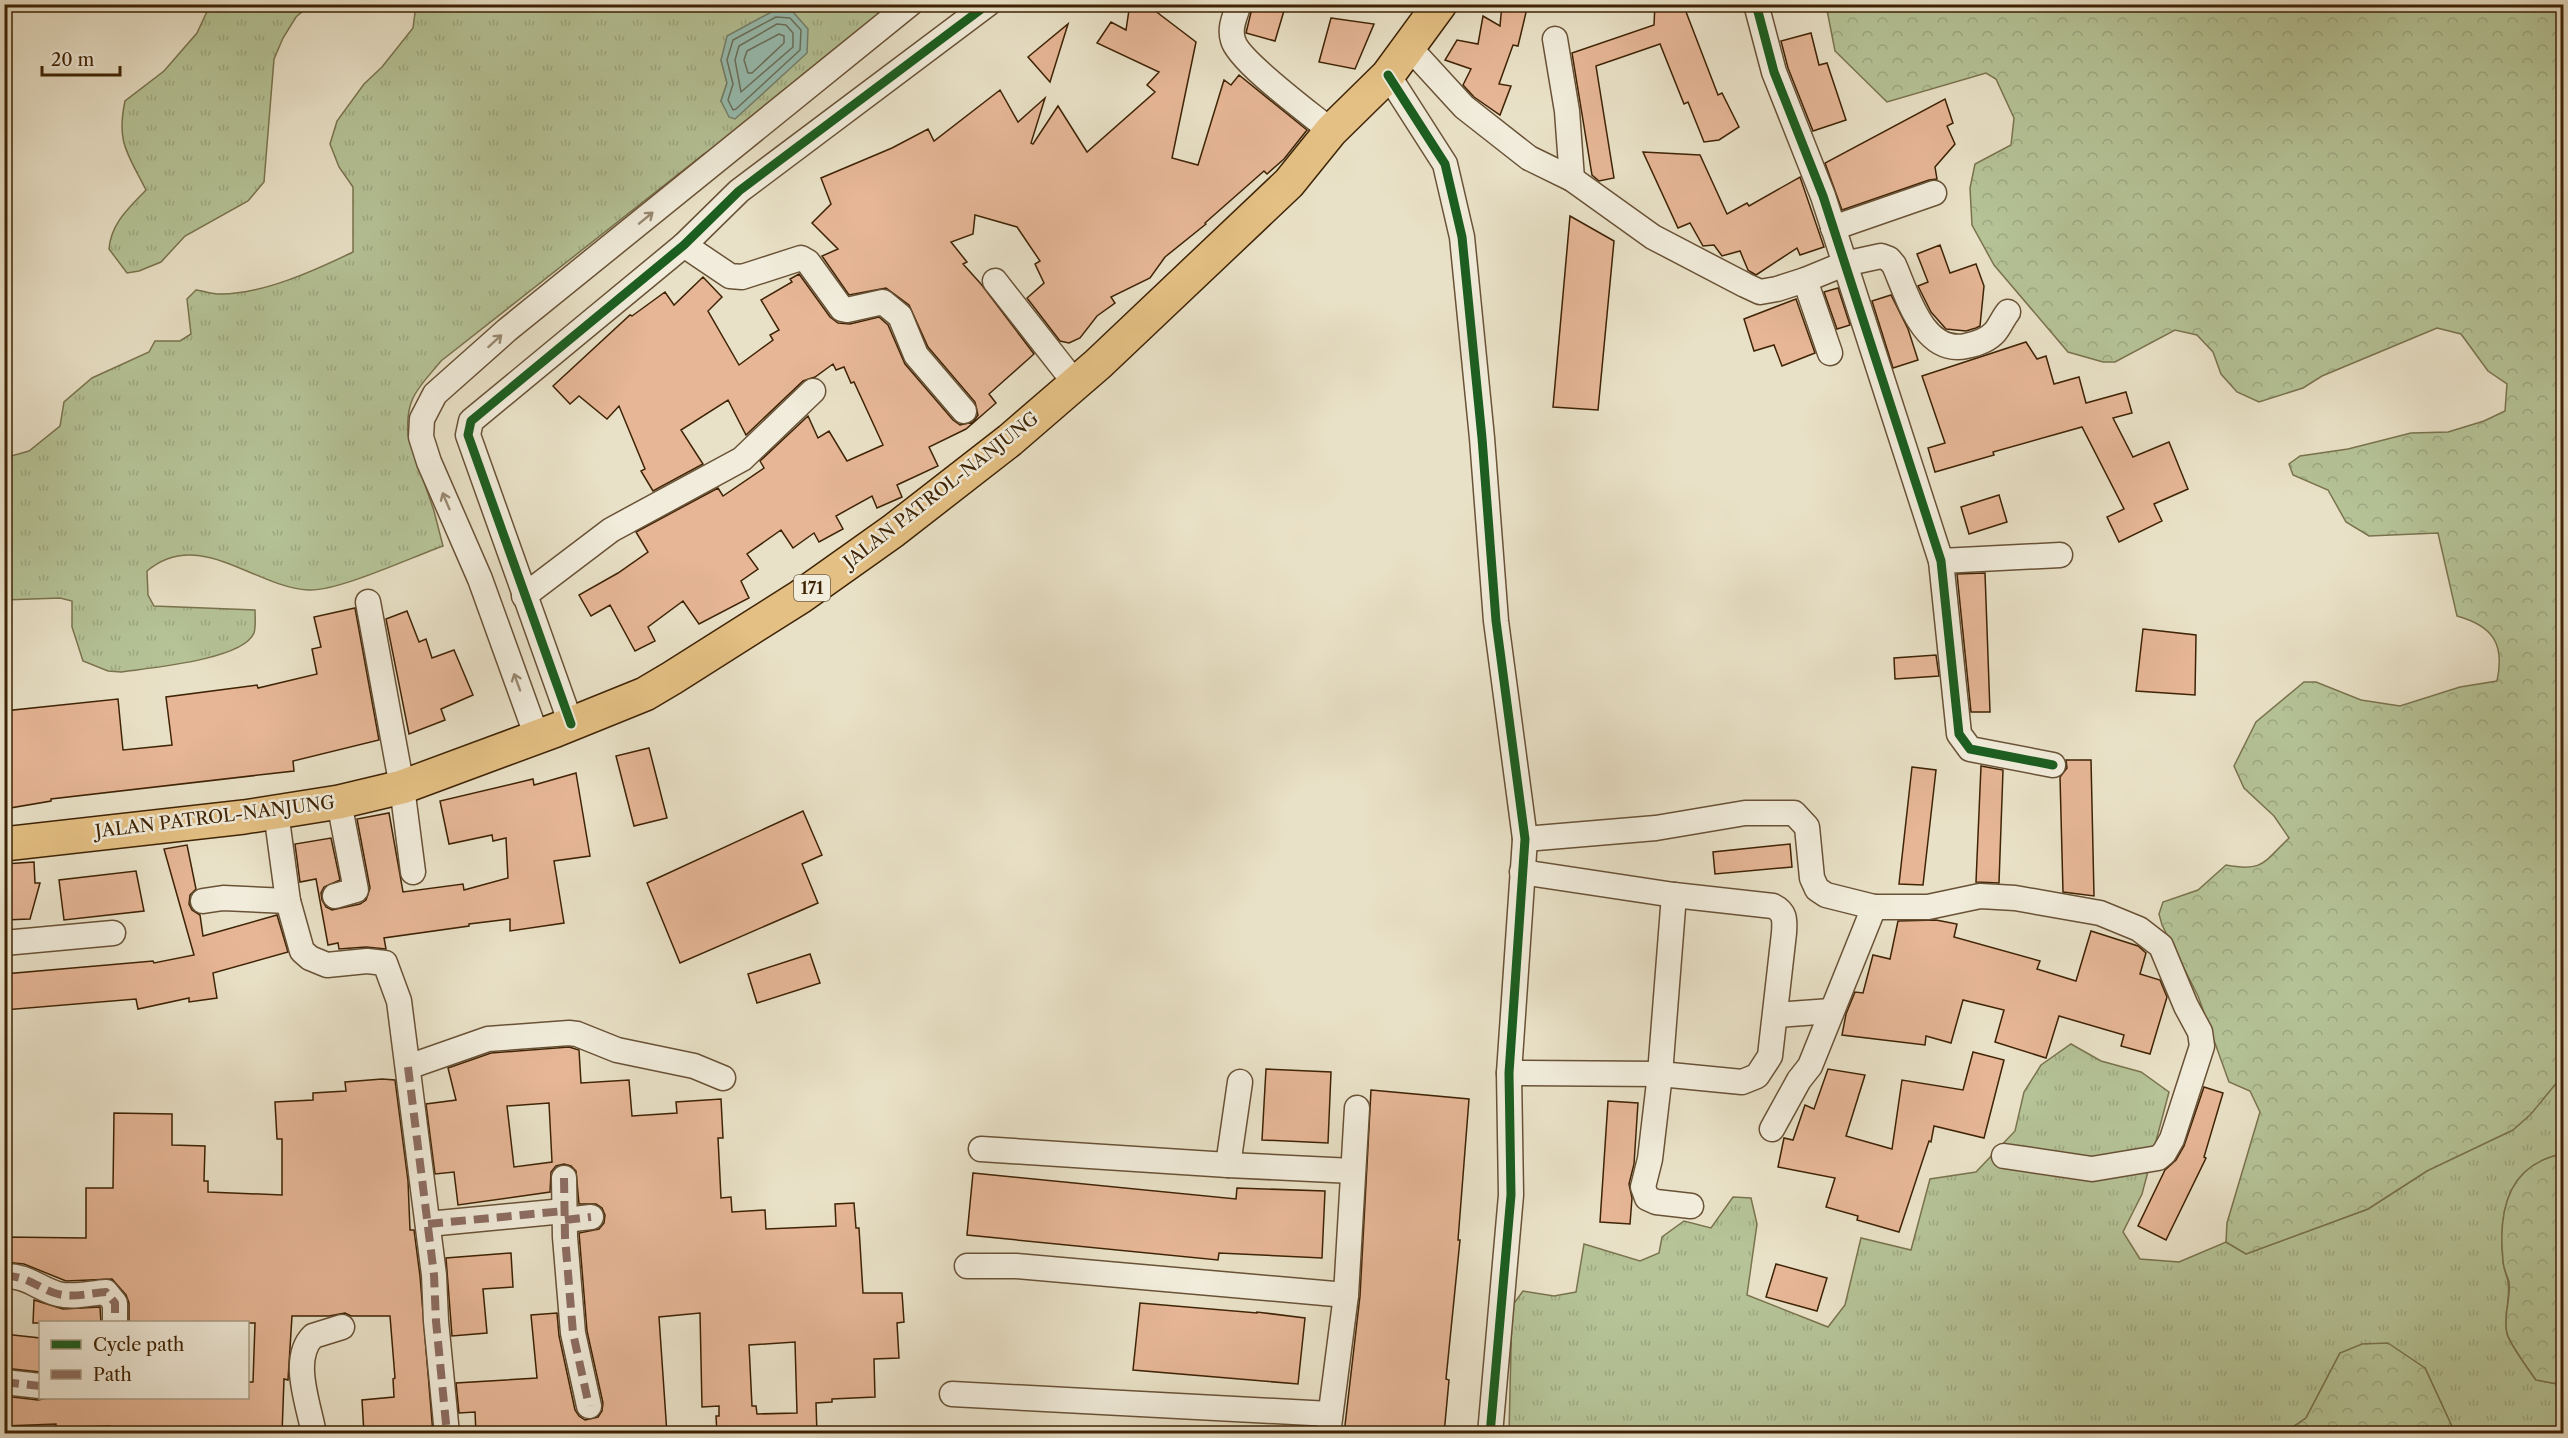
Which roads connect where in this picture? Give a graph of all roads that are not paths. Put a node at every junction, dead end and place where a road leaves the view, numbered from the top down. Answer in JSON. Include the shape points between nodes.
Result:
{"nodes":[{"id":1,"x":910,"y":4,"type":"edge"},
{"id":2,"x":988,"y":4,"type":"edge"},
{"id":3,"x":1239,"y":4,"type":"edge"},
{"id":4,"x":1440,"y":4,"type":"edge"},
{"id":5,"x":1756,"y":4,"type":"edge"},
{"id":6,"x":1555,"y":39,"type":"dead end"},
{"id":7,"x":1409,"y":47,"type":"junction"},
{"id":8,"x":1388,"y":75,"type":"junction"},
{"id":9,"x":1331,"y":130,"type":"junction"},
{"id":10,"x":1572,"y":179,"type":"junction"},
{"id":11,"x":1934,"y":193,"type":"dead end"},
{"id":12,"x":1833,"y":228,"type":"junction"},
{"id":13,"x":684,"y":245,"type":"junction"},
{"id":14,"x":1844,"y":264,"type":"junction"},
{"id":15,"x":1805,"y":280,"type":"junction"},
{"id":16,"x":994,"y":281,"type":"dead end"},
{"id":17,"x":2008,"y":312,"type":"dead end"},
{"id":18,"x":1830,"y":353,"type":"dead end"},
{"id":19,"x":1075,"y":383,"type":"junction"},
{"id":20,"x":813,"y":392,"type":"dead end"},
{"id":21,"x":964,"y":411,"type":"dead end"},
{"id":22,"x":2060,"y":555,"type":"dead end"},
{"id":23,"x":1941,"y":561,"type":"junction"},
{"id":24,"x":524,"y":596,"type":"junction"},
{"id":25,"x":368,"y":602,"type":"dead end"},
{"id":26,"x":571,"y":724,"type":"junction"},
{"id":27,"x":537,"y":737,"type":"junction"},
{"id":28,"x":2053,"y":765,"type":"dead end"},
{"id":29,"x":402,"y":787,"type":"junction"},
{"id":30,"x":339,"y":802,"type":"junction"},
{"id":31,"x":276,"y":812,"type":"junction"},
{"id":32,"x":1525,"y":839,"type":"junction"},
{"id":33,"x":4,"y":844,"type":"edge"},
{"id":34,"x":413,"y":872,"type":"dead end"},
{"id":35,"x":1522,"y":872,"type":"junction"},
{"id":36,"x":1674,"y":895,"type":"junction"},
{"id":37,"x":335,"y":896,"type":"dead end"},
{"id":38,"x":203,"y":900,"type":"dead end"},
{"id":39,"x":288,"y":902,"type":"junction"},
{"id":40,"x":1874,"y":907,"type":"junction"},
{"id":41,"x":113,"y":933,"type":"dead end"},
{"id":42,"x":4,"y":943,"type":"edge"},
{"id":43,"x":1832,"y":1011,"type":"junction"},
{"id":44,"x":1776,"y":1015,"type":"junction"},
{"id":45,"x":408,"y":1067,"type":"junction"},
{"id":46,"x":1509,"y":1073,"type":"junction"},
{"id":47,"x":1660,"y":1074,"type":"junction"},
{"id":48,"x":723,"y":1078,"type":"dead end"},
{"id":49,"x":1240,"y":1082,"type":"dead end"},
{"id":50,"x":1357,"y":1108,"type":"dead end"},
{"id":51,"x":1772,"y":1129,"type":"dead end"},
{"id":52,"x":981,"y":1149,"type":"dead end"},
{"id":53,"x":2004,"y":1156,"type":"dead end"},
{"id":54,"x":1228,"y":1165,"type":"junction"},
{"id":55,"x":1353,"y":1170,"type":"junction"},
{"id":56,"x":564,"y":1178,"type":"dead end"},
{"id":57,"x":1691,"y":1206,"type":"dead end"},
{"id":58,"x":564,"y":1215,"type":"junction"},
{"id":59,"x":591,"y":1217,"type":"dead end"},
{"id":60,"x":428,"y":1224,"type":"junction"},
{"id":61,"x":967,"y":1266,"type":"dead end"},
{"id":62,"x":4,"y":1276,"type":"edge"},
{"id":63,"x":1346,"y":1294,"type":"junction"},
{"id":64,"x":115,"y":1321,"type":"edge"},
{"id":65,"x":342,"y":1327,"type":"dead end"},
{"id":66,"x":4,"y":1382,"type":"edge"},
{"id":67,"x":39,"y":1386,"type":"edge"},
{"id":68,"x":952,"y":1395,"type":"dead end"},
{"id":69,"x":589,"y":1406,"type":"dead end"},
{"id":70,"x":1329,"y":1424,"type":"edge"},
{"id":71,"x":314,"y":1434,"type":"edge"},
{"id":72,"x":447,"y":1434,"type":"edge"},
{"id":73,"x":1490,"y":1434,"type":"edge"}],
"edges":[{"from":27,"to":1,"type":"street","one_way":true,"via":[[480,579],[429,462],[421,437],[422,419],[435,394],[507,330]]},
{"from":2,"to":13,"type":"street","via":[[739,191]]},
{"from":3,"to":9,"type":"street","via":[[1233,22],[1233,41],[1244,59]]},
{"from":4,"to":7,"type":"main road","name":"JALAN PATROL-NANJUNG","number":"171"},
{"from":5,"to":12,"type":"street","via":[[1774,72]]},
{"from":6,"to":10,"type":"street","via":[[1567,111]]},
{"from":7,"to":8,"type":"main road","name":"JALAN PATROL-NANJUNG","number":"171"},
{"from":7,"to":10,"type":"street","via":[[1464,107],[1529,158]]},
{"from":8,"to":9,"type":"main road","name":"JALAN PATROL-NANJUNG","number":"171"},
{"from":8,"to":32,"type":"street","via":[[1445,164],[1462,237],[1496,621]]},
{"from":9,"to":19,"type":"main road","name":"JALAN PATROL-NANJUNG","number":"171","via":[[1289,183]]},
{"from":10,"to":15,"type":"street","via":[[1653,237],[1760,292]]},
{"from":11,"to":12,"type":"street"},
{"from":12,"to":14,"type":"street"},
{"from":13,"to":21,"type":"street","via":[[730,276],[742,277],[801,258],[842,309],[883,302],[900,316],[916,355]]},
{"from":13,"to":24,"type":"street","via":[[468,427]]},
{"from":14,"to":15,"type":"street"},
{"from":14,"to":17,"type":"street","via":[[1881,256],[1889,258],[1919,323],[1931,337],[1949,344],[1961,347],[1977,343],[1995,332]]},
{"from":14,"to":23,"type":"street"},
{"from":15,"to":18,"type":"street"},
{"from":16,"to":19,"type":"street"},
{"from":19,"to":26,"type":"main road","name":"JALAN PATROL-NANJUNG","number":"171","via":[[1010,440],[800,597],[645,694]]},
{"from":20,"to":24,"type":"street","via":[[742,459],[611,530]]},
{"from":22,"to":23,"type":"street"},
{"from":23,"to":28,"type":"street","via":[[1959,734],[1970,749]]},
{"from":24,"to":26,"type":"street"},
{"from":25,"to":29,"type":"street"},
{"from":26,"to":27,"type":"main road","name":"JALAN PATROL-NANJUNG","number":"171"},
{"from":27,"to":29,"type":"main road","name":"JALAN PATROL-NANJUNG","number":"171"},
{"from":29,"to":30,"type":"main road","name":"JALAN PATROL-NANJUNG","number":"171"},
{"from":29,"to":34,"type":"street"},
{"from":30,"to":31,"type":"main road","name":"JALAN PATROL-NANJUNG","number":"171"},
{"from":30,"to":37,"type":"street","via":[[356,890]]},
{"from":31,"to":33,"type":"main road","name":"JALAN PATROL-NANJUNG","number":"171"},
{"from":31,"to":39,"type":"street"},
{"from":32,"to":35,"type":"street"},
{"from":32,"to":40,"type":"street","via":[[1656,828],[1744,813],[1794,813],[1807,827],[1812,878],[1817,889],[1826,895]]},
{"from":35,"to":36,"type":"street"},
{"from":35,"to":46,"type":"street"},
{"from":36,"to":44,"type":"street","via":[[1780,910],[1785,917]]},
{"from":36,"to":47,"type":"street"},
{"from":38,"to":39,"type":"street"},
{"from":39,"to":45,"type":"street","via":[[302,951],[310,958],[327,965],[385,963],[399,1001]]},
{"from":40,"to":43,"type":"street"},
{"from":40,"to":53,"type":"street","via":[[1928,907],[1980,896],[2015,898],[2100,913],[2139,929],[2162,946],[2200,1032],[2202,1046],[2164,1154],[2152,1160],[2092,1169]]},
{"from":41,"to":42,"type":"street"},
{"from":43,"to":44,"type":"street"},
{"from":43,"to":51,"type":"street","via":[[1810,1066]]},
{"from":44,"to":47,"type":"street","via":[[1770,1056],[1757,1076],[1742,1082]]},
{"from":45,"to":48,"type":"street","via":[[488,1039],[569,1033],[617,1050],[694,1066]]},
{"from":45,"to":60,"type":"street"},
{"from":46,"to":47,"type":"street"},
{"from":46,"to":73,"type":"street","via":[[1510,1195]]},
{"from":47,"to":57,"type":"street","via":[[1643,1187],[1647,1198],[1656,1202]]},
{"from":49,"to":54,"type":"street"},
{"from":50,"to":55,"type":"street"},
{"from":52,"to":54,"type":"street"},
{"from":54,"to":55,"type":"street"},
{"from":55,"to":63,"type":"street"},
{"from":56,"to":58,"type":"street"},
{"from":58,"to":59,"type":"street"},
{"from":58,"to":60,"type":"street"},
{"from":58,"to":69,"type":"street","via":[[573,1334]]},
{"from":60,"to":72,"type":"street"},
{"from":61,"to":63,"type":"street","via":[[1016,1266]]},
{"from":62,"to":64,"type":"street","via":[[35,1282],[55,1294],[106,1292],[115,1303]]},
{"from":63,"to":70,"type":"street"},
{"from":65,"to":71,"type":"street","via":[[313,1336],[305,1349],[302,1376]]},
{"from":66,"to":67,"type":"street"},
{"from":68,"to":70,"type":"street"}]}
